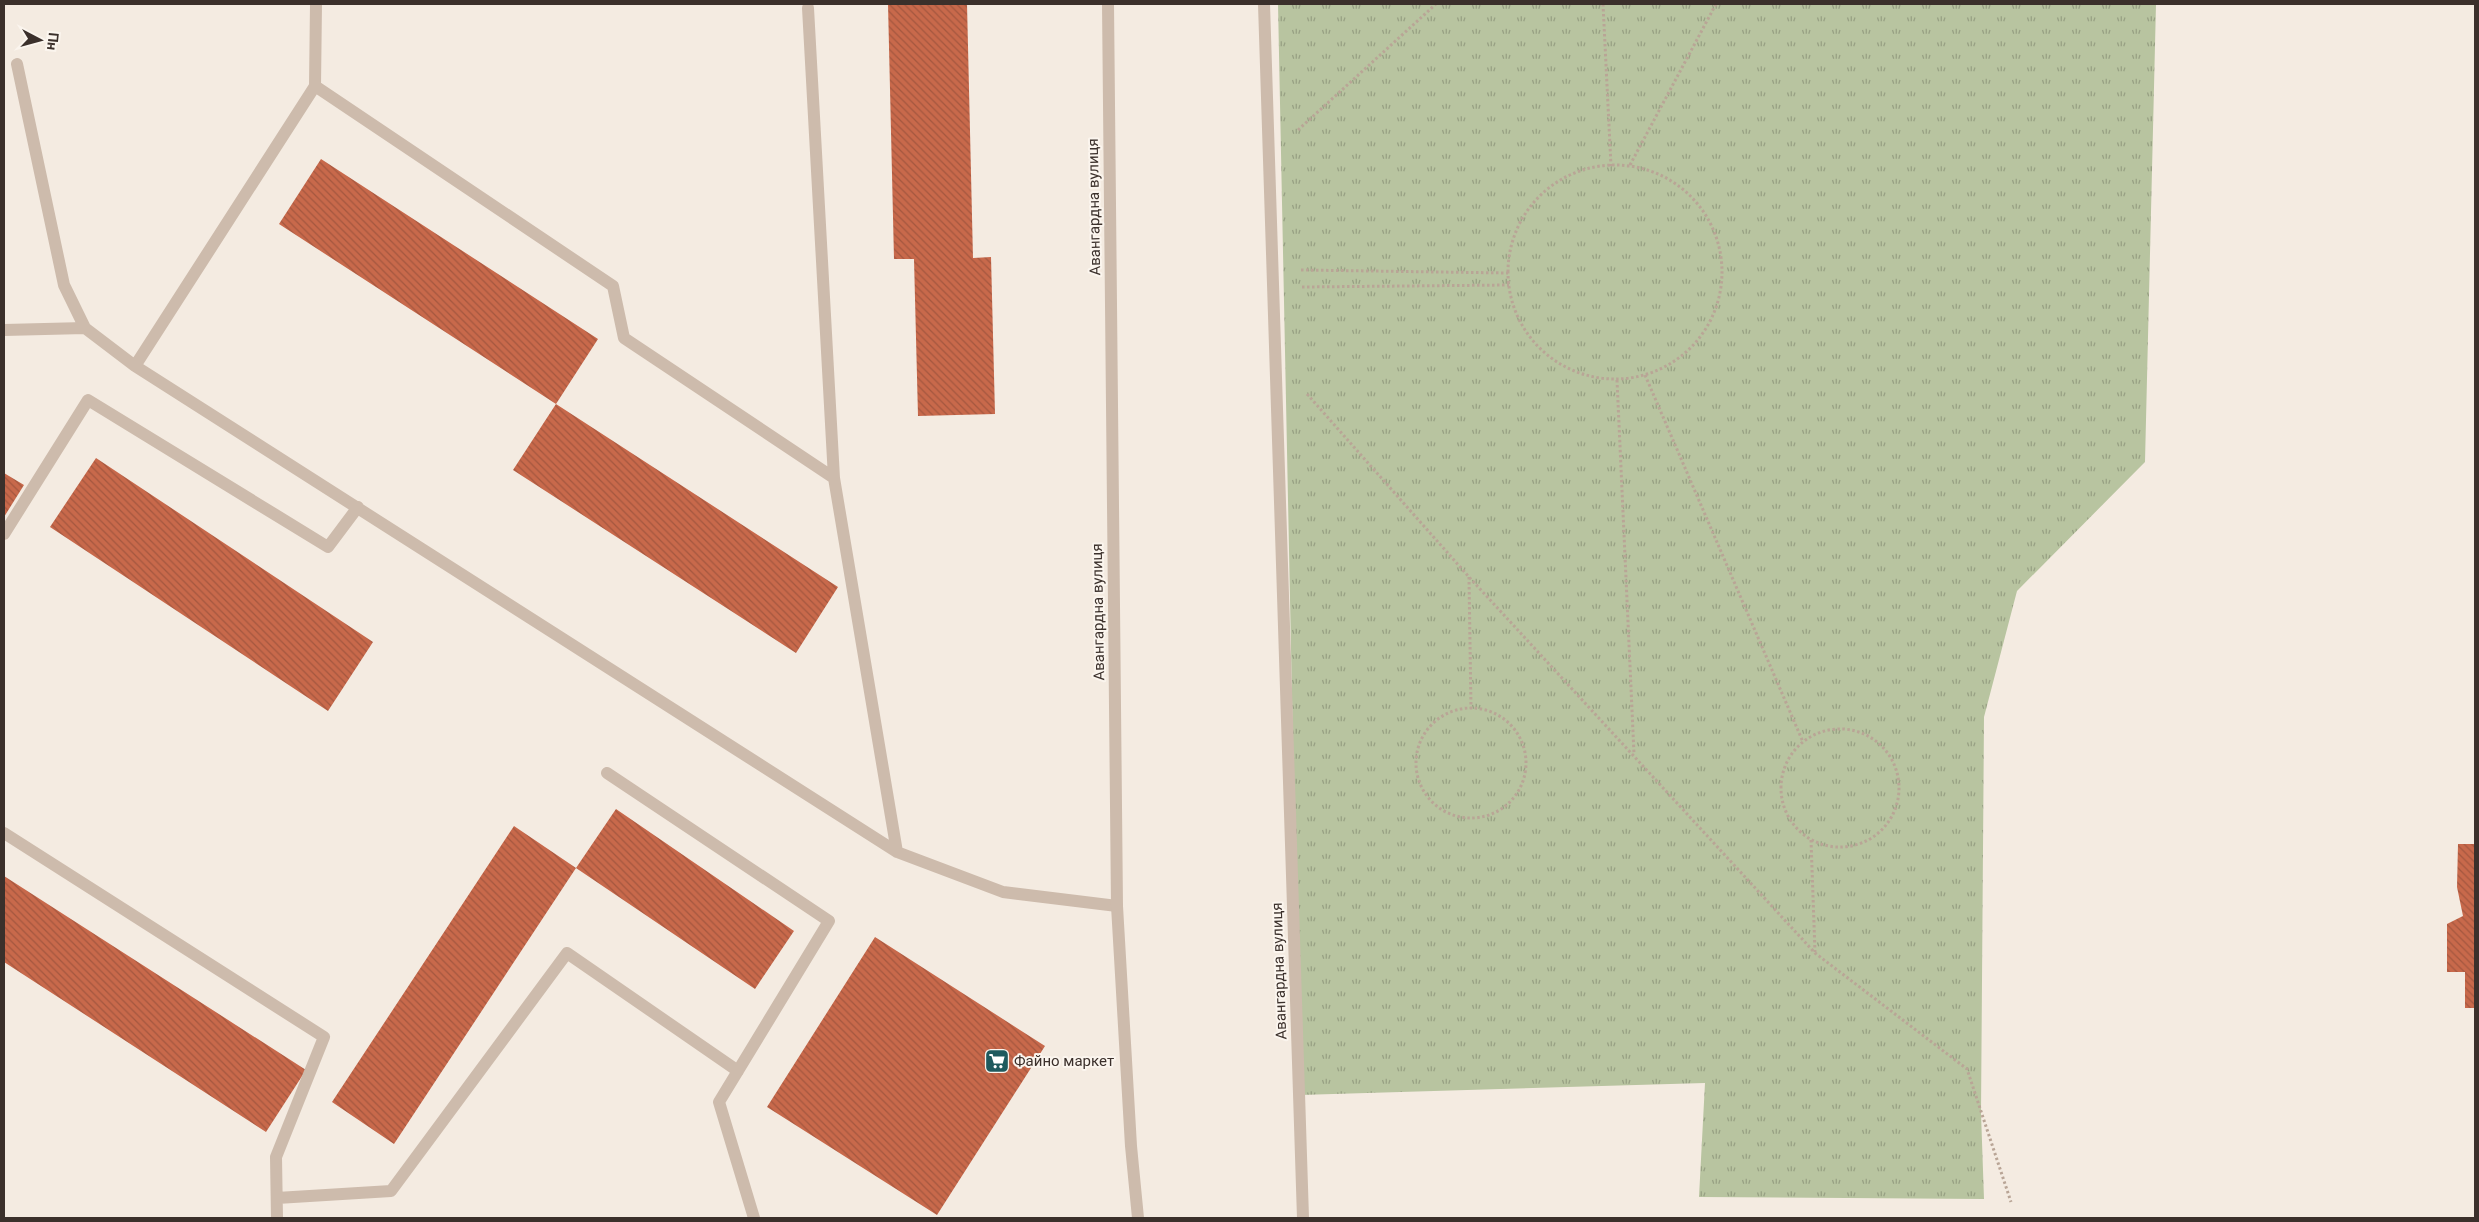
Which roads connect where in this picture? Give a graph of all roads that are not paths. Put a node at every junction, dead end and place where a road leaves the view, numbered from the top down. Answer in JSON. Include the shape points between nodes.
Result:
{"nodes":[{"id":1,"x":316,"y":4,"type":"edge"},
{"id":2,"x":1108,"y":4,"type":"edge"},
{"id":3,"x":1264,"y":4,"type":"edge"},
{"id":4,"x":808,"y":8,"type":"dead end"},
{"id":5,"x":17,"y":64,"type":"dead end"},
{"id":6,"x":315,"y":86,"type":"junction"},
{"id":7,"x":86,"y":328,"type":"junction"},
{"id":8,"x":4,"y":330,"type":"edge"},
{"id":9,"x":135,"y":366,"type":"junction"},
{"id":10,"x":834,"y":478,"type":"junction"},
{"id":11,"x":358,"y":507,"type":"junction"},
{"id":12,"x":4,"y":534,"type":"edge"},
{"id":13,"x":607,"y":773,"type":"dead end"},
{"id":14,"x":4,"y":833,"type":"edge"},
{"id":15,"x":897,"y":852,"type":"junction"},
{"id":16,"x":1117,"y":906,"type":"junction"},
{"id":17,"x":738,"y":1071,"type":"junction"},
{"id":18,"x":276,"y":1198,"type":"junction"},
{"id":19,"x":277,"y":1218,"type":"edge"},
{"id":20,"x":754,"y":1218,"type":"edge"},
{"id":21,"x":1138,"y":1218,"type":"edge"},
{"id":22,"x":1303,"y":1218,"type":"edge"}],
"edges":[{"from":1,"to":6,"type":"street"},
{"from":2,"to":16,"type":"street","name":"Авангардна вулиця"},
{"from":3,"to":22,"type":"street","name":"Авангардна вулиця"},
{"from":4,"to":10,"type":"street"},
{"from":5,"to":7,"type":"street","via":[[64,285]]},
{"from":6,"to":9,"type":"street"},
{"from":6,"to":10,"type":"street","via":[[613,286],[624,338]]},
{"from":7,"to":8,"type":"street"},
{"from":7,"to":9,"type":"street"},
{"from":9,"to":11,"type":"street"},
{"from":10,"to":15,"type":"street"},
{"from":11,"to":12,"type":"street","via":[[328,547],[88,400]]},
{"from":11,"to":15,"type":"street"},
{"from":13,"to":17,"type":"street","via":[[829,922]]},
{"from":14,"to":18,"type":"street","via":[[324,1037],[276,1158]]},
{"from":15,"to":16,"type":"street","via":[[1003,892]]},
{"from":16,"to":21,"type":"street","name":"Авангардна вулиця"},
{"from":17,"to":18,"type":"street","via":[[567,952],[391,1192]]},
{"from":17,"to":20,"type":"street","via":[[719,1102]]},
{"from":18,"to":19,"type":"street"}]}
